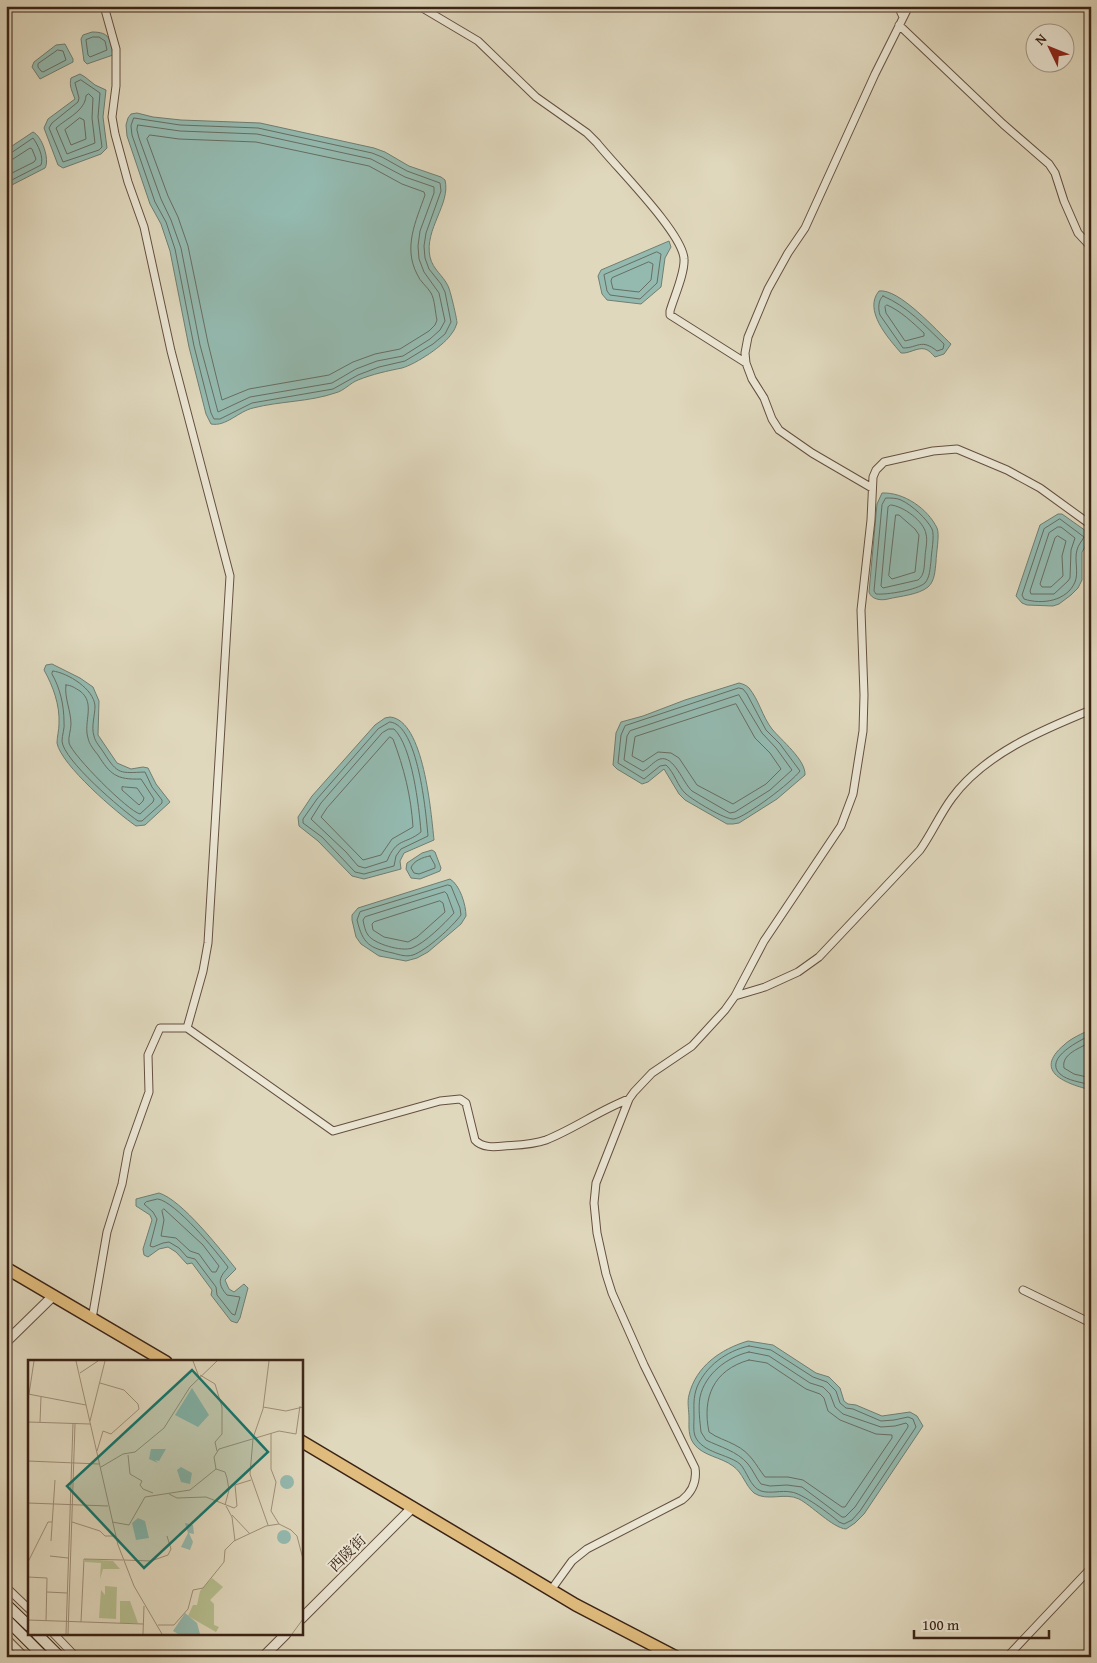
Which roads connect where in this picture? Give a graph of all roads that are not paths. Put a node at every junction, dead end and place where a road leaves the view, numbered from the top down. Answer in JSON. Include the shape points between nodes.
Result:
{"nodes":[{"id":1,"x":104,"y":6,"type":"edge"},
{"id":2,"x":419,"y":6,"type":"edge"},
{"id":3,"x":898,"y":6,"type":"edge"},
{"id":4,"x":909,"y":6,"type":"edge"},
{"id":5,"x":903,"y":18,"type":"junction"},
{"id":6,"x":899,"y":25,"type":"junction"},
{"id":7,"x":1091,"y":247,"type":"edge"},
{"id":8,"x":746,"y":362,"type":"junction"},
{"id":9,"x":872,"y":488,"type":"junction"},
{"id":10,"x":1091,"y":525,"type":"edge"},
{"id":11,"x":1091,"y":710,"type":"edge"},
{"id":12,"x":735,"y":996,"type":"junction"},
{"id":13,"x":187,"y":1028,"type":"junction"},
{"id":14,"x":629,"y":1099,"type":"junction"},
{"id":15,"x":6,"y":1268,"type":"edge"},
{"id":16,"x":1023,"y":1290,"type":"dead end"},
{"id":17,"x":53,"y":1296,"type":"junction"},
{"id":18,"x":92,"y":1318,"type":"junction"},
{"id":19,"x":1091,"y":1324,"type":"edge"},
{"id":20,"x":6,"y":1342,"type":"edge"},
{"id":21,"x":163,"y":1360,"type":"edge"},
{"id":22,"x":302,"y":1442,"type":"edge"},
{"id":23,"x":413,"y":1507,"type":"junction"},
{"id":24,"x":1091,"y":1568,"type":"edge"},
{"id":25,"x":6,"y":1587,"type":"edge"},
{"id":26,"x":551,"y":1590,"type":"junction"},
{"id":27,"x":6,"y":1604,"type":"edge"},
{"id":28,"x":28,"y":1608,"type":"edge"},
{"id":29,"x":302,"y":1618,"type":"edge"},
{"id":30,"x":6,"y":1619,"type":"edge"},
{"id":31,"x":28,"y":1625,"type":"edge"},
{"id":32,"x":39,"y":1636,"type":"edge"},
{"id":33,"x":56,"y":1636,"type":"edge"},
{"id":34,"x":284,"y":1636,"type":"edge"},
{"id":35,"x":6,"y":1638,"type":"edge"},
{"id":36,"x":25,"y":1657,"type":"edge"},
{"id":37,"x":44,"y":1657,"type":"edge"},
{"id":38,"x":60,"y":1657,"type":"edge"},
{"id":39,"x":76,"y":1657,"type":"edge"},
{"id":40,"x":263,"y":1657,"type":"edge"},
{"id":41,"x":676,"y":1657,"type":"edge"},
{"id":42,"x":1007,"y":1657,"type":"edge"}],
"edges":[{"from":1,"to":13,"type":"street","via":[[116,49],[112,117],[115,134],[144,227],[171,350],[230,576],[208,943]]},
{"from":2,"to":8,"type":"street","via":[[478,41],[536,97],[597,143],[661,217],[683,251],[683,269],[670,314]]},
{"from":3,"to":5,"type":"street"},
{"from":4,"to":5,"type":"street"},
{"from":5,"to":6,"type":"street"},
{"from":6,"to":7,"type":"street","via":[[1048,164],[1055,173],[1078,233]]},
{"from":6,"to":8,"type":"street","via":[[804,228],[768,289],[748,337]]},
{"from":8,"to":9,"type":"street","via":[[779,430]]},
{"from":9,"to":10,"type":"street","via":[[876,470],[884,462],[954,448],[1040,488]]},
{"from":9,"to":12,"type":"street","via":[[861,610],[863,731],[853,794],[841,826],[764,941]]},
{"from":11,"to":12,"type":"street","via":[[1005,750],[968,780],[948,804],[920,850],[819,957],[798,972]]},
{"from":12,"to":14,"type":"street","via":[[703,1036],[646,1079]]},
{"from":13,"to":14,"type":"street","via":[[333,1131],[440,1101],[460,1099],[466,1103],[478,1144],[496,1147],[529,1144],[551,1138]]},
{"from":13,"to":18,"type":"street","via":[[160,1028],[148,1055],[149,1092],[128,1151],[107,1232]]},
{"from":14,"to":26,"type":"street","via":[[596,1183],[594,1203],[600,1247],[612,1293],[695,1468],[695,1479],[690,1493],[682,1500],[580,1554]]},
{"from":15,"to":17,"type":"highway"},
{"from":16,"to":19,"type":"street"},
{"from":17,"to":18,"type":"highway"},
{"from":17,"to":20,"type":"street"},
{"from":18,"to":21,"type":"highway"},
{"from":22,"to":23,"type":"highway"},
{"from":23,"to":26,"type":"highway"},
{"from":23,"to":29,"type":"street","name":"西陵街"},
{"from":24,"to":42,"type":"street"},
{"from":25,"to":28,"type":"street"},
{"from":26,"to":41,"type":"highway"},
{"from":27,"to":31,"type":"main road"},
{"from":30,"to":37,"type":"main road"},
{"from":32,"to":38,"type":"main road"},
{"from":33,"to":39,"type":"street"},
{"from":34,"to":40,"type":"street"},
{"from":35,"to":36,"type":"street"}]}
